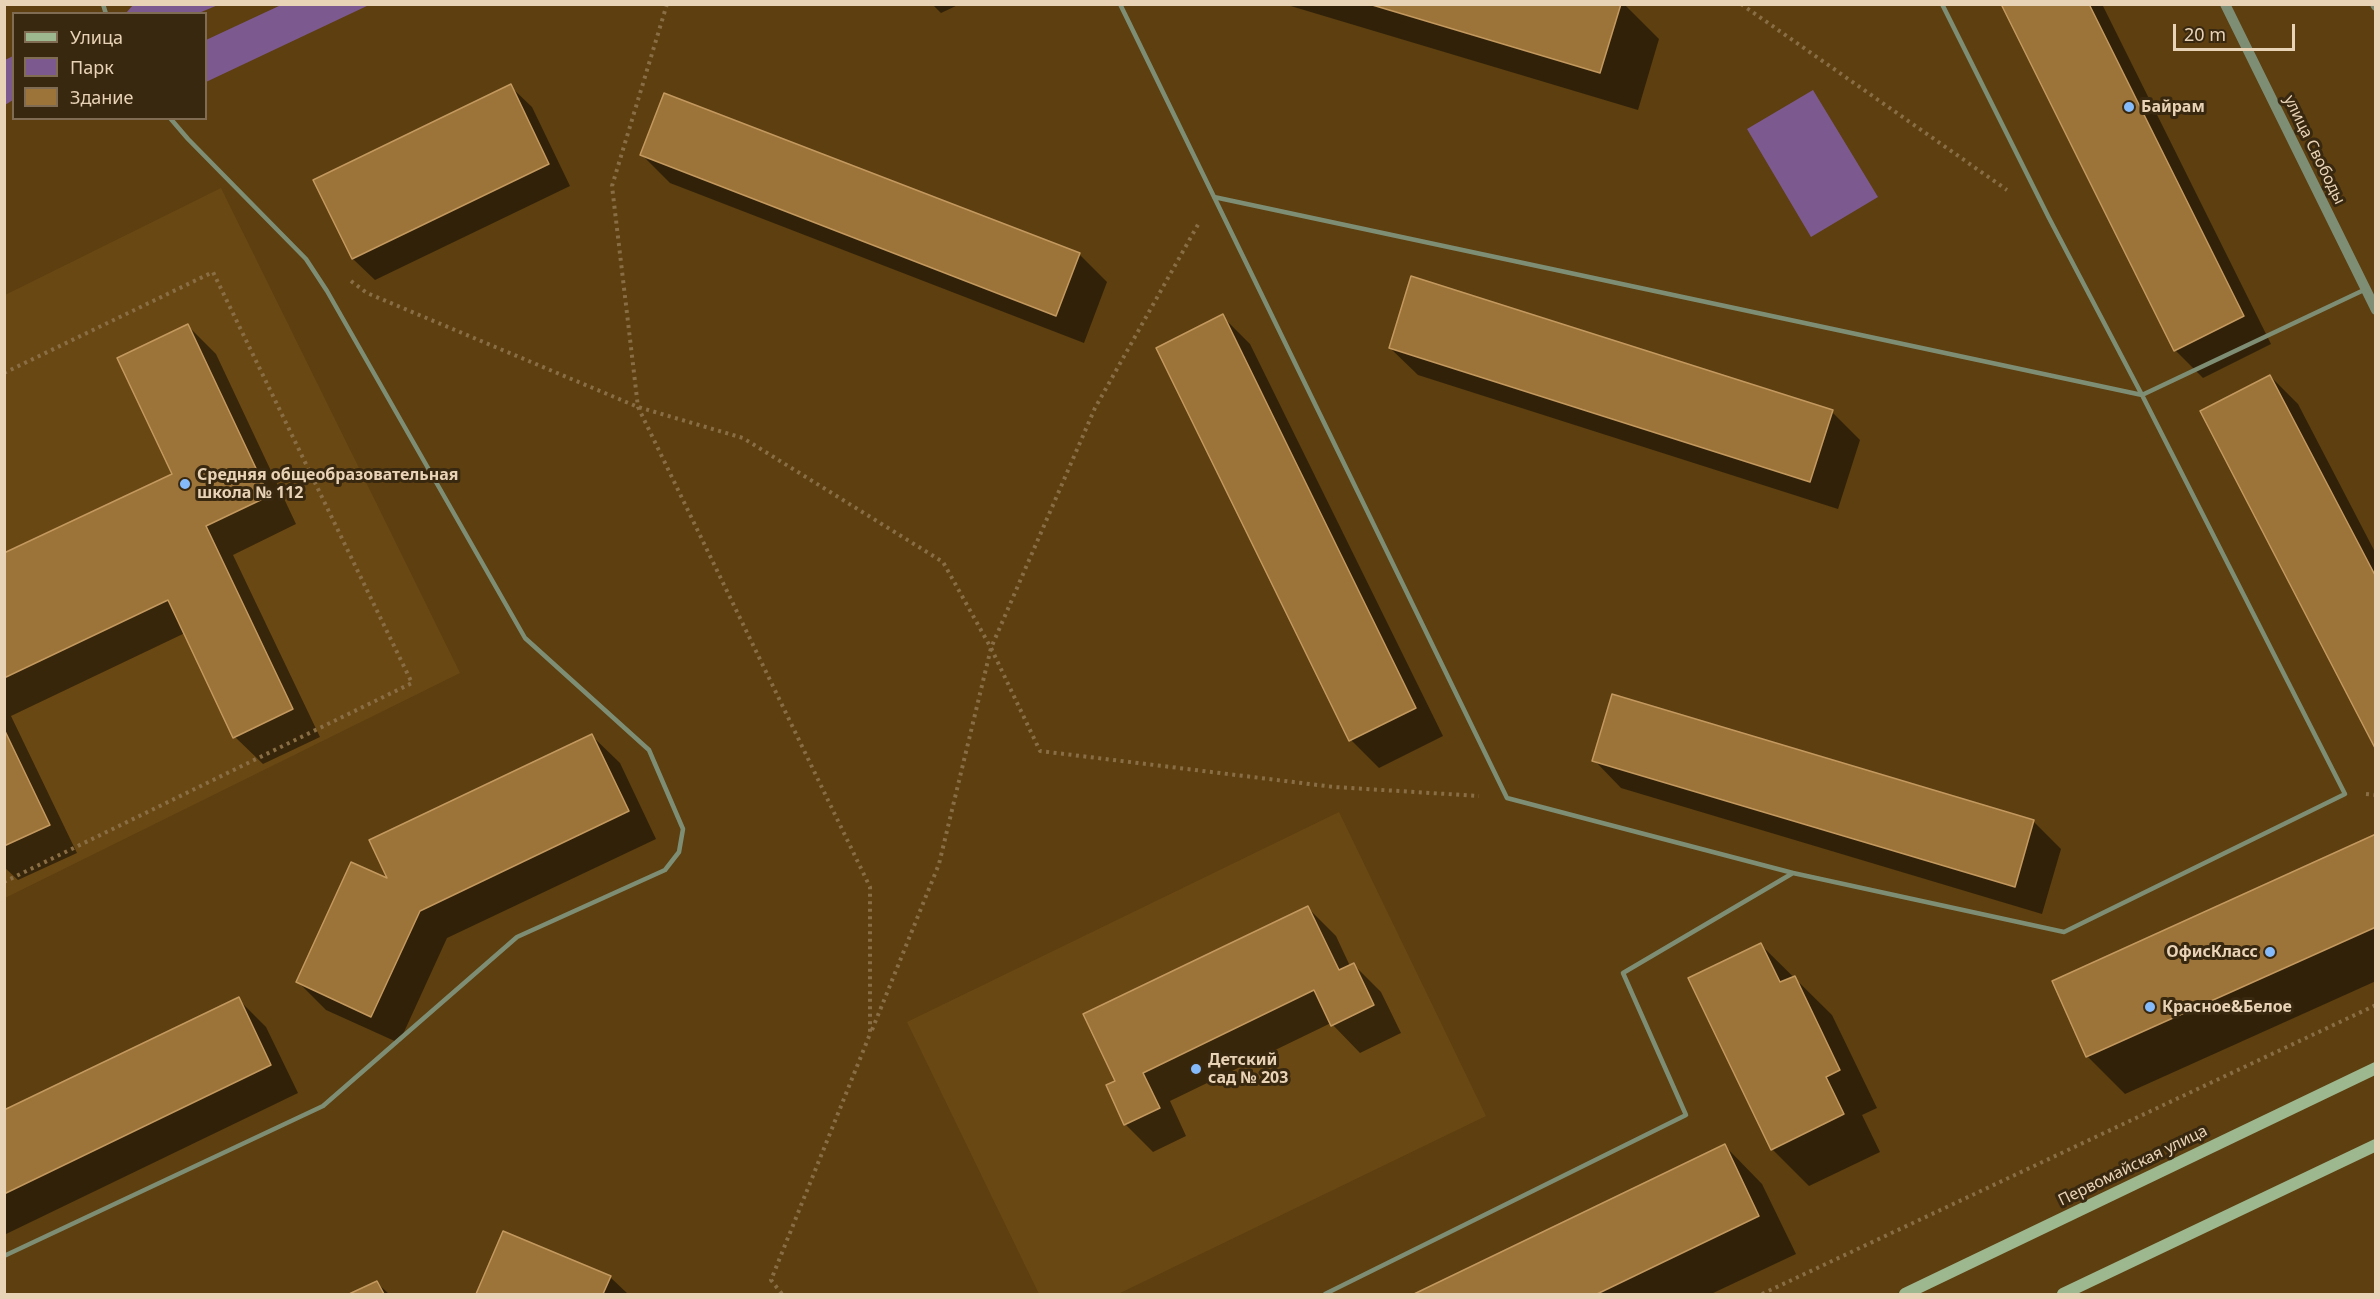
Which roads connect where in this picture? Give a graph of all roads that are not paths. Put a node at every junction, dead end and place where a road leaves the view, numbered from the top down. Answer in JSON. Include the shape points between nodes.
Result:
{"nodes":[{"id":1,"x":1120,"y":4,"type":"edge"},
{"id":2,"x":1942,"y":4,"type":"edge"},
{"id":3,"x":2225,"y":4,"type":"edge"},
{"id":4,"x":172,"y":120,"type":"edge"},
{"id":5,"x":1214,"y":196,"type":"junction"},
{"id":6,"x":2366,"y":289,"type":"junction"},
{"id":7,"x":2376,"y":310,"type":"edge"},
{"id":8,"x":2142,"y":395,"type":"junction"},
{"id":9,"x":1793,"y":873,"type":"junction"},
{"id":10,"x":2376,"y":1068,"type":"edge"},
{"id":11,"x":2376,"y":1145,"type":"edge"},
{"id":12,"x":4,"y":1256,"type":"edge"},
{"id":13,"x":1325,"y":1294,"type":"edge"},
{"id":14,"x":1905,"y":1294,"type":"edge"},
{"id":15,"x":2063,"y":1294,"type":"edge"}],
"edges":[{"from":1,"to":5,"type":"lane"},
{"from":2,"to":8,"type":"lane"},
{"from":3,"to":6,"type":"street","name":"улица Свободы"},
{"from":4,"to":12,"type":"lane","via":[[306,259],[525,638],[649,750],[683,830],[679,852],[665,870],[517,937],[323,1106]]},
{"from":5,"to":8,"type":"lane"},
{"from":5,"to":9,"type":"lane","via":[[1507,798]]},
{"from":6,"to":7,"type":"street","name":"улица Свободы"},
{"from":6,"to":8,"type":"lane"},
{"from":8,"to":9,"type":"lane","via":[[2344,794],[2064,932]]},
{"from":9,"to":13,"type":"lane","via":[[1623,973],[1686,1115]]},
{"from":10,"to":14,"type":"main road","name":"Первомайская улица"},
{"from":11,"to":15,"type":"main road"}]}
